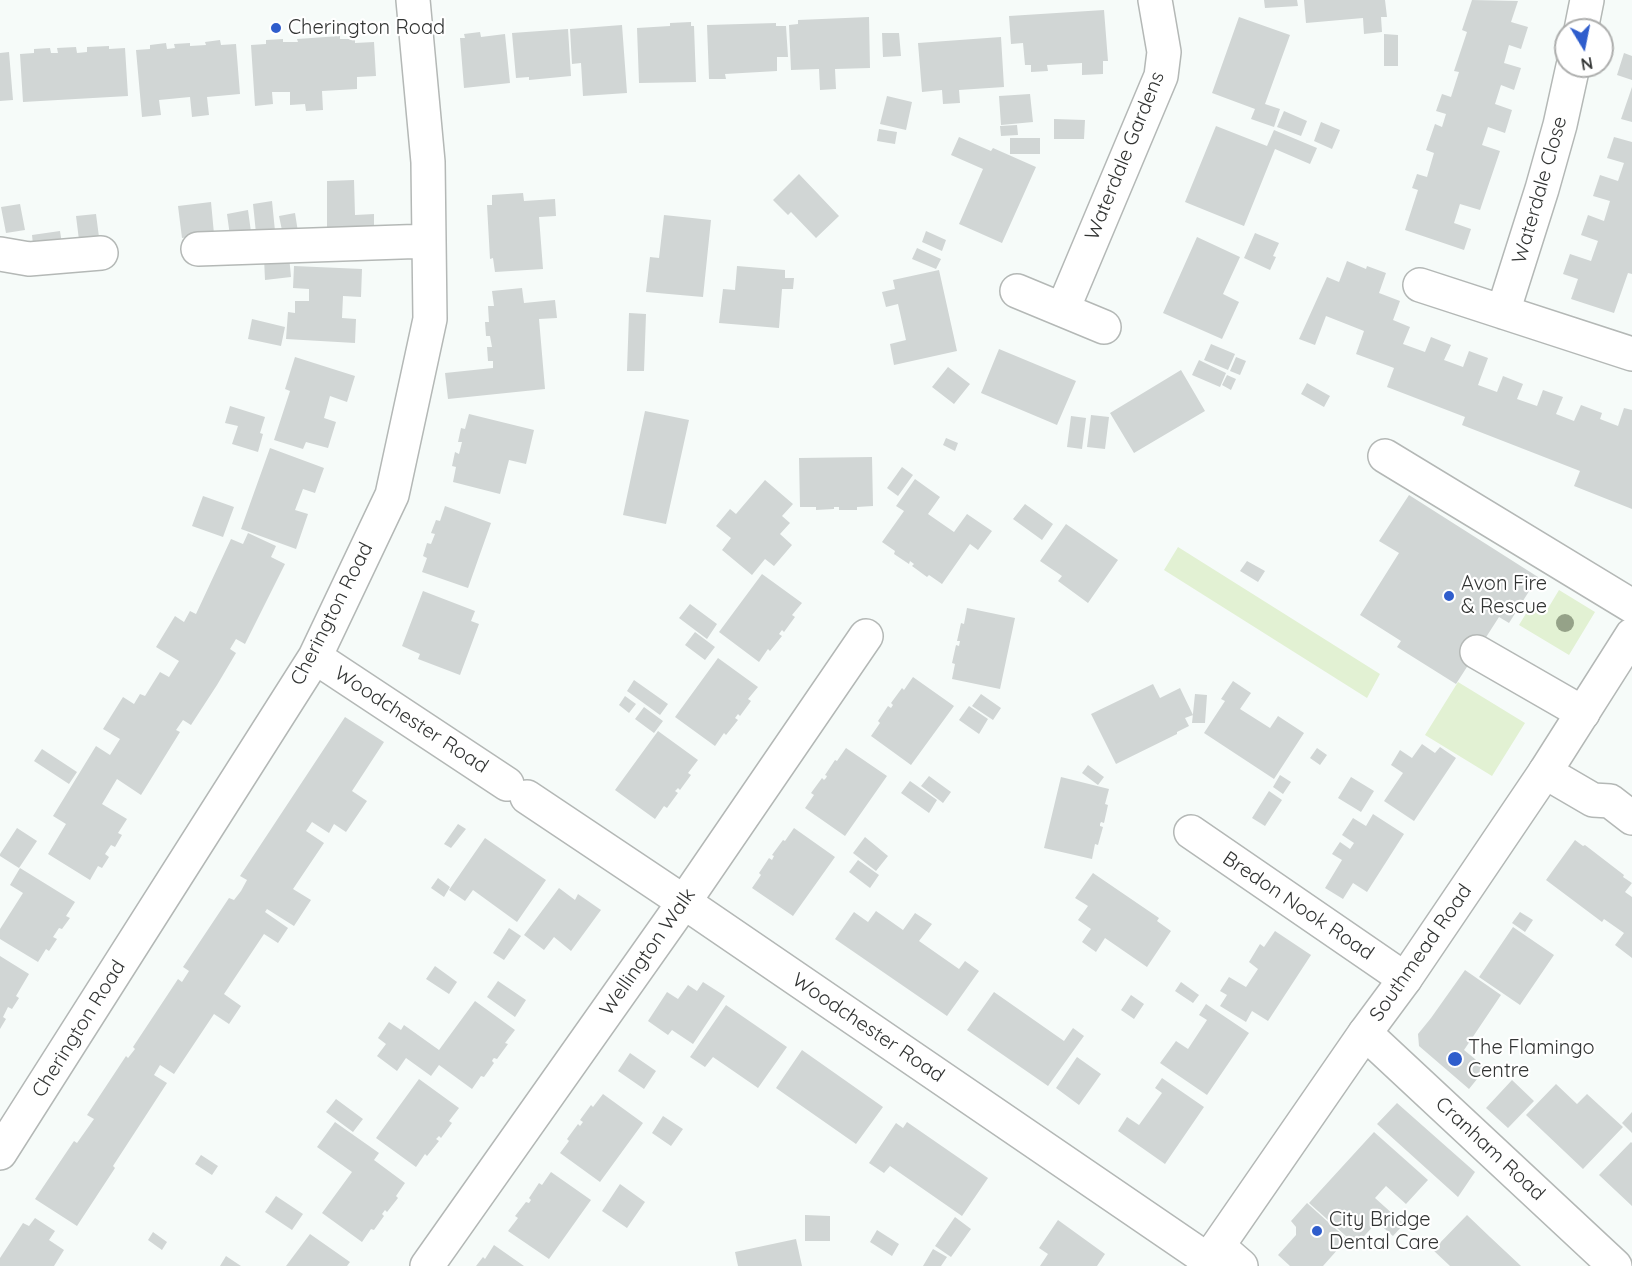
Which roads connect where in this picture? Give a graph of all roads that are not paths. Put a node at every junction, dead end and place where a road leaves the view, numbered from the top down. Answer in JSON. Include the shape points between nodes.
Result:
{"nodes":[{"id":1,"x":413,"y":0,"type":"edge"},
{"id":2,"x":1155,"y":0,"type":"edge"},
{"id":3,"x":1587,"y":0,"type":"edge"},
{"id":4,"x":1583,"y":18,"type":"edge"},
{"id":5,"x":1570,"y":78,"type":"edge"},
{"id":6,"x":429,"y":241,"type":"junction"},
{"id":7,"x":198,"y":249,"type":"dead end"},
{"id":8,"x":101,"y":253,"type":"dead end"},
{"id":9,"x":0,"y":254,"type":"edge"},
{"id":10,"x":1420,"y":285,"type":"dead end"},
{"id":11,"x":1017,"y":291,"type":"dead end"},
{"id":12,"x":1063,"y":309,"type":"junction"},
{"id":13,"x":1503,"y":312,"type":"junction"},
{"id":14,"x":1104,"y":327,"type":"dead end"},
{"id":15,"x":1632,"y":354,"type":"edge"},
{"id":16,"x":1385,"y":456,"type":"dead end"},
{"id":17,"x":1632,"y":606,"type":"edge"},
{"id":18,"x":1632,"y":635,"type":"edge"},
{"id":19,"x":866,"y":636,"type":"dead end"},
{"id":20,"x":1477,"y":652,"type":"dead end"},
{"id":21,"x":315,"y":657,"type":"junction"},
{"id":22,"x":1583,"y":713,"type":"junction"},
{"id":23,"x":1545,"y":772,"type":"junction"},
{"id":24,"x":1621,"y":809,"type":"edge"},
{"id":25,"x":1191,"y":832,"type":"dead end"},
{"id":26,"x":684,"y":902,"type":"junction"},
{"id":27,"x":1405,"y":979,"type":"junction"},
{"id":28,"x":1365,"y":1033,"type":"junction"},
{"id":29,"x":0,"y":1153,"type":"edge"},
{"id":30,"x":1218,"y":1259,"type":"edge"},
{"id":31,"x":427,"y":1266,"type":"edge"},
{"id":32,"x":1615,"y":1266,"type":"edge"}],
"edges":[{"from":1,"to":6,"type":"street","name":"Cherington Road","via":[[428,162]]},
{"from":2,"to":12,"type":"street","name":"Waterdale Gardens","via":[[1164,52],[1161,76]]},
{"from":3,"to":4,"type":"street"},
{"from":5,"to":13,"type":"street","name":"Waterdale Close","via":[[1542,189]]},
{"from":6,"to":7,"type":"street"},
{"from":6,"to":21,"type":"street","name":"Cherington Road","via":[[430,319],[392,495]]},
{"from":8,"to":9,"type":"street","via":[[29,259]]},
{"from":10,"to":13,"type":"street"},
{"from":11,"to":12,"type":"street"},
{"from":12,"to":14,"type":"street"},
{"from":13,"to":15,"type":"street"},
{"from":16,"to":17,"type":"street"},
{"from":18,"to":22,"type":"street","name":"Southmead Road"},
{"from":19,"to":26,"type":"street","name":"Wellington Walk"},
{"from":20,"to":22,"type":"street"},
{"from":21,"to":26,"type":"street","name":"Woodchester Road"},
{"from":21,"to":29,"type":"street","name":"Cherington Road"},
{"from":22,"to":23,"type":"street","name":"Southmead Road"},
{"from":23,"to":24,"type":"street","via":[[1593,800]]},
{"from":23,"to":27,"type":"street","name":"Southmead Road"},
{"from":25,"to":27,"type":"street","name":"Bredon Nook Road"},
{"from":26,"to":30,"type":"street","name":"Woodchester Road"},
{"from":26,"to":31,"type":"street","name":"Wellington Walk"},
{"from":27,"to":28,"type":"street","name":"Southmead Road"},
{"from":28,"to":30,"type":"street","name":"Southmead Road"},
{"from":28,"to":32,"type":"street","name":"Cranham Road"}]}
